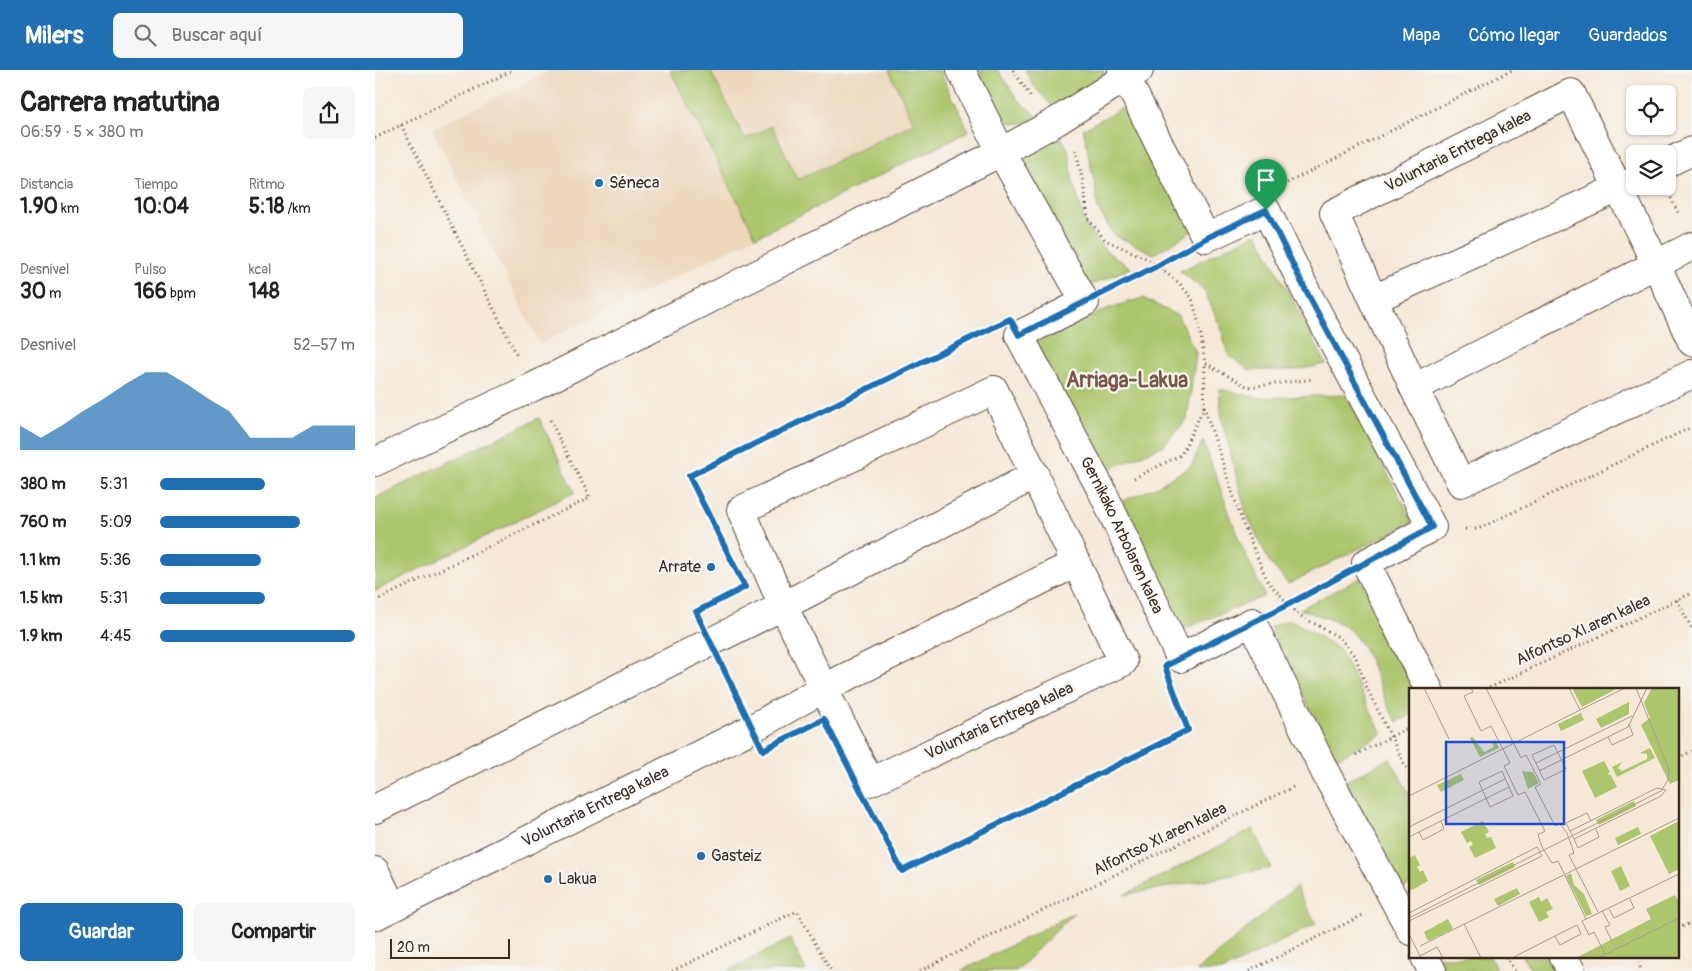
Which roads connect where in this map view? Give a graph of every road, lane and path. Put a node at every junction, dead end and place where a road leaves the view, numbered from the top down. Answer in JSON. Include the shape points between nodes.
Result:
{"nodes":[{"id":1,"x":513,"y":70,"type":"edge"},
{"id":2,"x":961,"y":70,"type":"edge"},
{"id":3,"x":1013,"y":70,"type":"edge"},
{"id":4,"x":1513,"y":70,"type":"edge"},
{"id":5,"x":506,"y":72,"type":"edge"},
{"id":6,"x":1129,"y":72,"type":"edge"},
{"id":7,"x":1057,"y":121,"type":"junction"},
{"id":8,"x":375,"y":138,"type":"edge"},
{"id":9,"x":1692,"y":151,"type":"edge"},
{"id":10,"x":1001,"y":152,"type":"junction"},
{"id":11,"x":1676,"y":159,"type":"edge"},
{"id":12,"x":1626,"y":182,"type":"edge"},
{"id":13,"x":1626,"y":184,"type":"edge"},
{"id":14,"x":1631,"y":195,"type":"edge"},
{"id":15,"x":1266,"y":210,"type":"junction"},
{"id":16,"x":1206,"y":238,"type":"junction"},
{"id":17,"x":1692,"y":246,"type":"edge"},
{"id":18,"x":1656,"y":264,"type":"junction"},
{"id":19,"x":1157,"y":266,"type":"junction"},
{"id":20,"x":1374,"y":299,"type":"junction"},
{"id":21,"x":1085,"y":302,"type":"junction"},
{"id":22,"x":1019,"y":335,"type":"junction"},
{"id":23,"x":1692,"y":342,"type":"edge"},
{"id":24,"x":1205,"y":363,"type":"junction"},
{"id":25,"x":1692,"y":374,"type":"edge"},
{"id":26,"x":1352,"y":375,"type":"junction"},
{"id":27,"x":1414,"y":388,"type":"junction"},
{"id":28,"x":1204,"y":407,"type":"junction"},
{"id":29,"x":1692,"y":427,"type":"edge"},
{"id":30,"x":375,"y":462,"type":"edge"},
{"id":31,"x":1035,"y":475,"type":"junction"},
{"id":32,"x":1103,"y":493,"type":"junction"},
{"id":33,"x":707,"y":510,"type":"dead end"},
{"id":34,"x":1432,"y":527,"type":"junction"},
{"id":35,"x":1076,"y":563,"type":"junction"},
{"id":36,"x":1366,"y":563,"type":"junction"},
{"id":37,"x":1692,"y":593,"type":"edge"},
{"id":38,"x":1677,"y":600,"type":"junction"},
{"id":39,"x":1289,"y":604,"type":"junction"},
{"id":40,"x":783,"y":606,"type":"junction"},
{"id":41,"x":1252,"y":622,"type":"junction"},
{"id":42,"x":1692,"y":629,"type":"edge"},
{"id":43,"x":711,"y":641,"type":"junction"},
{"id":44,"x":1180,"y":658,"type":"junction"},
{"id":45,"x":824,"y":688,"type":"junction"},
{"id":46,"x":1428,"y":688,"type":"edge"},
{"id":47,"x":1489,"y":688,"type":"edge"},
{"id":48,"x":1409,"y":727,"type":"edge"},
{"id":49,"x":753,"y":728,"type":"junction"},
{"id":50,"x":1391,"y":736,"type":"junction"},
{"id":51,"x":1692,"y":751,"type":"edge"},
{"id":52,"x":1679,"y":758,"type":"edge"},
{"id":53,"x":1409,"y":771,"type":"edge"},
{"id":54,"x":1325,"y":772,"type":"junction"},
{"id":55,"x":375,"y":809,"type":"edge"},
{"id":56,"x":872,"y":812,"type":"dead end"},
{"id":57,"x":375,"y":872,"type":"edge"},
{"id":58,"x":1394,"y":900,"type":"junction"},
{"id":59,"x":384,"y":911,"type":"edge"},
{"id":60,"x":1692,"y":922,"type":"edge"},
{"id":61,"x":1409,"y":927,"type":"edge"},
{"id":62,"x":1679,"y":928,"type":"edge"},
{"id":63,"x":1426,"y":958,"type":"edge"},
{"id":64,"x":1507,"y":958,"type":"edge"},
{"id":65,"x":1564,"y":958,"type":"edge"},
{"id":66,"x":1638,"y":958,"type":"edge"},
{"id":67,"x":672,"y":971,"type":"edge"},
{"id":68,"x":831,"y":971,"type":"edge"},
{"id":69,"x":920,"y":971,"type":"edge"},
{"id":70,"x":1249,"y":971,"type":"edge"},
{"id":71,"x":1432,"y":971,"type":"edge"},
{"id":72,"x":1515,"y":971,"type":"edge"},
{"id":73,"x":1571,"y":971,"type":"edge"},
{"id":74,"x":1641,"y":971,"type":"edge"}],
"edges":[{"from":1,"to":5,"type":"path"},
{"from":2,"to":10,"type":"street"},
{"from":3,"to":7,"type":"path","via":[[1035,102]]},
{"from":4,"to":15,"type":"path","via":[[1258,198]]},
{"from":5,"to":8,"type":"path"},
{"from":6,"to":7,"type":"street"},
{"from":6,"to":16,"type":"street"},
{"from":7,"to":10,"type":"street"},
{"from":7,"to":19,"type":"path","via":[[1074,142],[1088,218],[1105,240]]},
{"from":9,"to":11,"type":"street"},
{"from":10,"to":21,"type":"street"},
{"from":10,"to":30,"type":"street","via":[[533,387]]},
{"from":12,"to":20,"type":"street","name":"Voluntaria Entrega kalea","via":[[1571,94],[1334,213]]},
{"from":13,"to":20,"type":"street"},
{"from":14,"to":18,"type":"street","name":"Voluntaria Entrega kalea"},
{"from":15,"to":16,"type":"street"},
{"from":15,"to":26,"type":"street"},
{"from":16,"to":19,"type":"path"},
{"from":17,"to":18,"type":"street"},
{"from":18,"to":23,"type":"street","name":"Voluntaria Entrega kalea"},
{"from":18,"to":27,"type":"street"},
{"from":19,"to":21,"type":"path"},
{"from":19,"to":24,"type":"path","via":[[1192,298]]},
{"from":20,"to":27,"type":"street","name":"Voluntaria Entrega kalea"},
{"from":21,"to":22,"type":"street"},
{"from":22,"to":32,"type":"street","name":"Gernikako Arbolaren kalea"},
{"from":22,"to":33,"type":"path","via":[[1010,319],[689,476]]},
{"from":24,"to":26,"type":"path","via":[[1248,387]]},
{"from":24,"to":28,"type":"path"},
{"from":25,"to":27,"type":"street","name":"Voluntaria Entrega kalea","via":[[1461,483]]},
{"from":26,"to":34,"type":"street"},
{"from":28,"to":32,"type":"path","via":[[1181,455]]},
{"from":28,"to":39,"type":"path","via":[[1243,524],[1268,582]]},
{"from":29,"to":34,"type":"path","via":[[1477,529]]},
{"from":31,"to":35,"type":"street","name":"Voluntaria Entrega kalea"},
{"from":31,"to":40,"type":"street"},
{"from":31,"to":40,"type":"street","name":"Voluntaria Entrega kalea","via":[[994,390],[741,510]]},
{"from":32,"to":44,"type":"street","name":"Gernikako Arbolaren kalea"},
{"from":34,"to":36,"type":"street"},
{"from":35,"to":45,"type":"street","name":"Voluntaria Entrega kalea"},
{"from":35,"to":45,"type":"street","name":"Voluntaria Entrega kalea","via":[[1123,662],[870,782]]},
{"from":36,"to":39,"type":"path"},
{"from":36,"to":46,"type":"street"},
{"from":37,"to":38,"type":"path","name":"Alfontso XI.aren kalea"},
{"from":38,"to":42,"type":"path"},
{"from":38,"to":47,"type":"path","name":"Alfontso XI.aren kalea"},
{"from":39,"to":41,"type":"path"},
{"from":39,"to":50,"type":"path","via":[[1299,615],[1340,638],[1356,658]]},
{"from":40,"to":43,"type":"street"},
{"from":40,"to":45,"type":"street","name":"Voluntaria Entrega kalea"},
{"from":41,"to":44,"type":"street"},
{"from":41,"to":54,"type":"street"},
{"from":43,"to":49,"type":"path"},
{"from":43,"to":55,"type":"street"},
{"from":44,"to":56,"type":"path","via":[[1165,666],[1188,730],[902,871]]},
{"from":45,"to":49,"type":"street","name":"Voluntaria Entrega kalea"},
{"from":48,"to":50,"type":"path","name":"Alfontso XI.aren kalea"},
{"from":49,"to":59,"type":"street","name":"Voluntaria Entrega kalea"},
{"from":50,"to":53,"type":"path"},
{"from":50,"to":54,"type":"path","name":"Alfontso XI.aren kalea"},
{"from":51,"to":52,"type":"path"},
{"from":54,"to":58,"type":"street"},
{"from":54,"to":69,"type":"path","name":"Alfontso XI.aren kalea"},
{"from":57,"to":59,"type":"street","name":"Voluntaria Entrega kalea"},
{"from":58,"to":61,"type":"street"},
{"from":58,"to":70,"type":"path"},
{"from":60,"to":62,"type":"path"},
{"from":63,"to":71,"type":"street"},
{"from":64,"to":72,"type":"path"},
{"from":65,"to":73,"type":"street"},
{"from":66,"to":74,"type":"path"},
{"from":67,"to":68,"type":"path","via":[[797,911]]}]}
